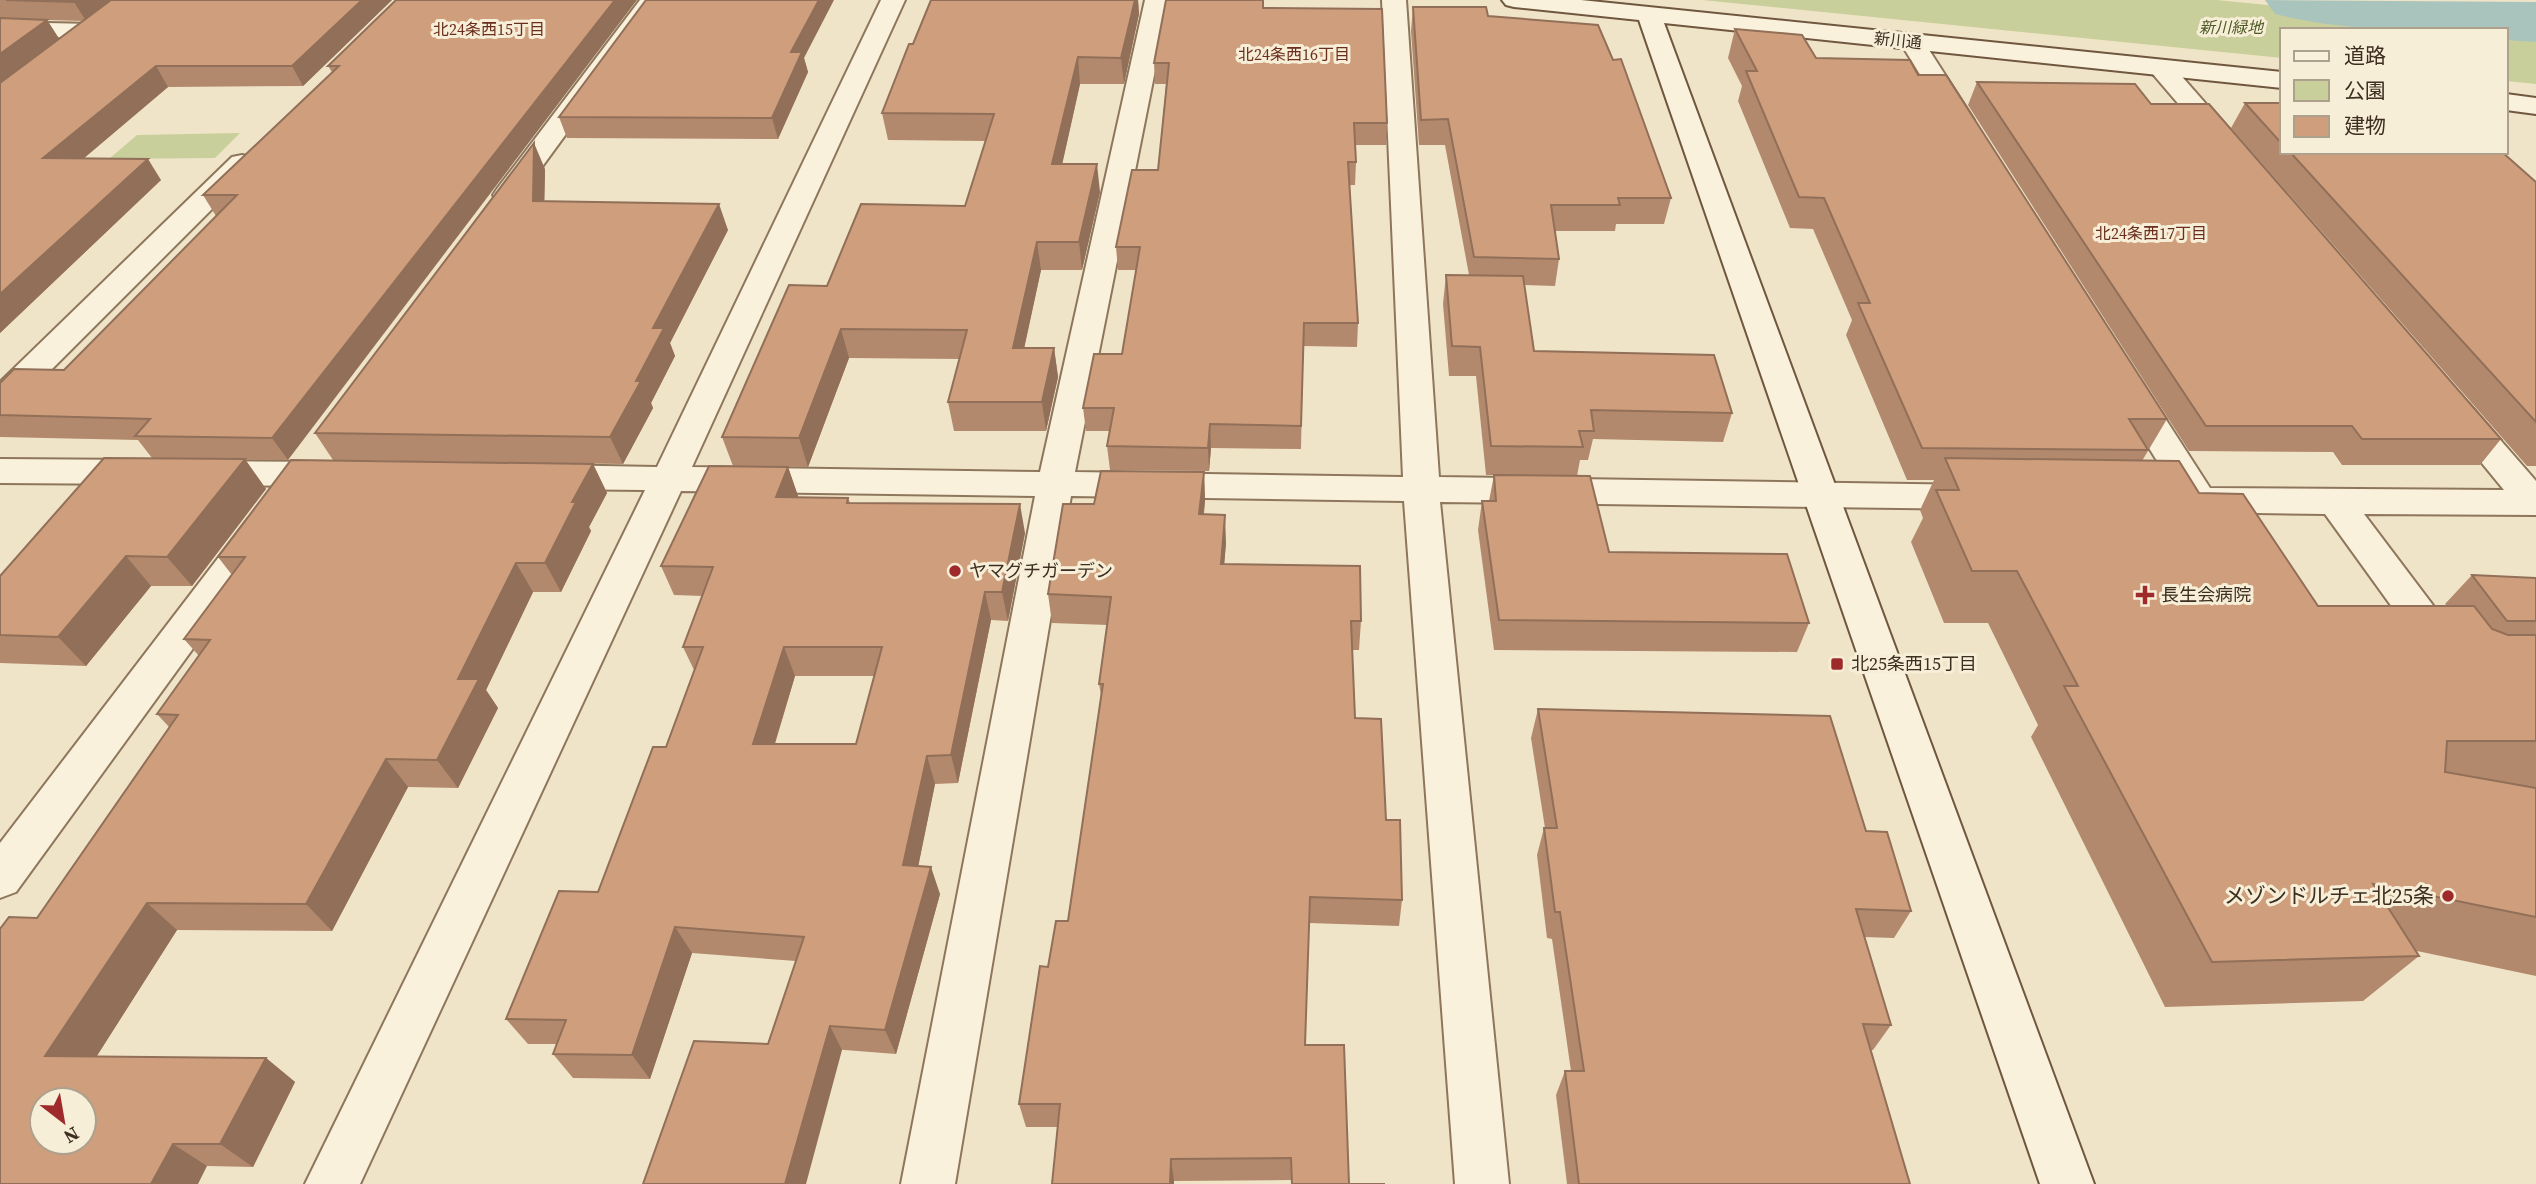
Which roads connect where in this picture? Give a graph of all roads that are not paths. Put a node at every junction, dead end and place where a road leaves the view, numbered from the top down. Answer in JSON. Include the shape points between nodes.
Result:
{"nodes":[{"id":1,"x":652,"y":0,"type":"edge"},
{"id":2,"x":893,"y":0,"type":"edge"},
{"id":3,"x":1157,"y":0,"type":"edge"},
{"id":4,"x":1394,"y":0,"type":"edge"},
{"id":5,"x":1514,"y":0,"type":"edge"},
{"id":6,"x":1649,"y":14,"type":"junction"},
{"id":7,"x":113,"y":15,"type":"edge"},
{"id":8,"x":0,"y":29,"type":"edge"},
{"id":9,"x":93,"y":31,"type":"junction"},
{"id":10,"x":1912,"y":42,"type":"junction"},
{"id":11,"x":62,"y":54,"type":"edge"},
{"id":12,"x":2161,"y":68,"type":"junction"},
{"id":13,"x":2280,"y":80,"type":"edge"},
{"id":14,"x":2508,"y":102,"type":"edge"},
{"id":15,"x":2536,"y":106,"type":"edge"},
{"id":16,"x":1977,"y":145,"type":"edge"},
{"id":17,"x":259,"y":147,"type":"edge"},
{"id":18,"x":2244,"y":164,"type":"edge"},
{"id":19,"x":489,"y":220,"type":"edge"},
{"id":20,"x":2118,"y":370,"type":"edge"},
{"id":21,"x":2435,"y":386,"type":"edge"},
{"id":22,"x":0,"y":401,"type":"edge"},
{"id":23,"x":326,"y":441,"type":"edge"},
{"id":24,"x":0,"y":471,"type":"edge"},
{"id":25,"x":301,"y":474,"type":"junction"},
{"id":26,"x":369,"y":475,"type":"edge"},
{"id":27,"x":519,"y":477,"type":"edge"},
{"id":28,"x":669,"y":478,"type":"junction"},
{"id":29,"x":1055,"y":484,"type":"junction"},
{"id":30,"x":1421,"y":490,"type":"junction"},
{"id":31,"x":1821,"y":495,"type":"junction"},
{"id":32,"x":2009,"y":498,"type":"edge"},
{"id":33,"x":2158,"y":499,"type":"edge"},
{"id":34,"x":2199,"y":500,"type":"junction"},
{"id":35,"x":2335,"y":501,"type":"junction"},
{"id":36,"x":2535,"y":503,"type":"edge"},
{"id":37,"x":2536,"y":669,"type":"edge"},
{"id":38,"x":0,"y":878,"type":"edge"},
{"id":39,"x":332,"y":1184,"type":"edge"},
{"id":40,"x":928,"y":1184,"type":"edge"},
{"id":41,"x":1482,"y":1184,"type":"edge"},
{"id":42,"x":2067,"y":1184,"type":"edge"}],
"edges":[{"from":1,"to":19,"type":"street"},
{"from":2,"to":28,"type":"street"},
{"from":3,"to":29,"type":"street"},
{"from":4,"to":30,"type":"street"},
{"from":5,"to":6,"type":"street","name":"新川通"},
{"from":6,"to":10,"type":"street","name":"新川通"},
{"from":6,"to":31,"type":"street"},
{"from":7,"to":9,"type":"street"},
{"from":8,"to":9,"type":"street"},
{"from":9,"to":11,"type":"street"},
{"from":10,"to":12,"type":"street","name":"新川通"},
{"from":10,"to":16,"type":"street"},
{"from":12,"to":13,"type":"street","name":"新川通"},
{"from":12,"to":18,"type":"street"},
{"from":14,"to":15,"type":"street"},
{"from":17,"to":22,"type":"street"},
{"from":20,"to":34,"type":"street"},
{"from":21,"to":36,"type":"street"},
{"from":23,"to":25,"type":"street"},
{"from":24,"to":25,"type":"street"},
{"from":25,"to":26,"type":"street"},
{"from":25,"to":38,"type":"street"},
{"from":27,"to":28,"type":"street"},
{"from":28,"to":29,"type":"street"},
{"from":28,"to":39,"type":"street"},
{"from":29,"to":30,"type":"street"},
{"from":29,"to":40,"type":"street"},
{"from":30,"to":31,"type":"street"},
{"from":30,"to":41,"type":"street"},
{"from":31,"to":32,"type":"street"},
{"from":31,"to":42,"type":"street"},
{"from":33,"to":34,"type":"street"},
{"from":34,"to":35,"type":"street"},
{"from":35,"to":36,"type":"street"},
{"from":35,"to":37,"type":"street","via":[[2458,668]]}]}
